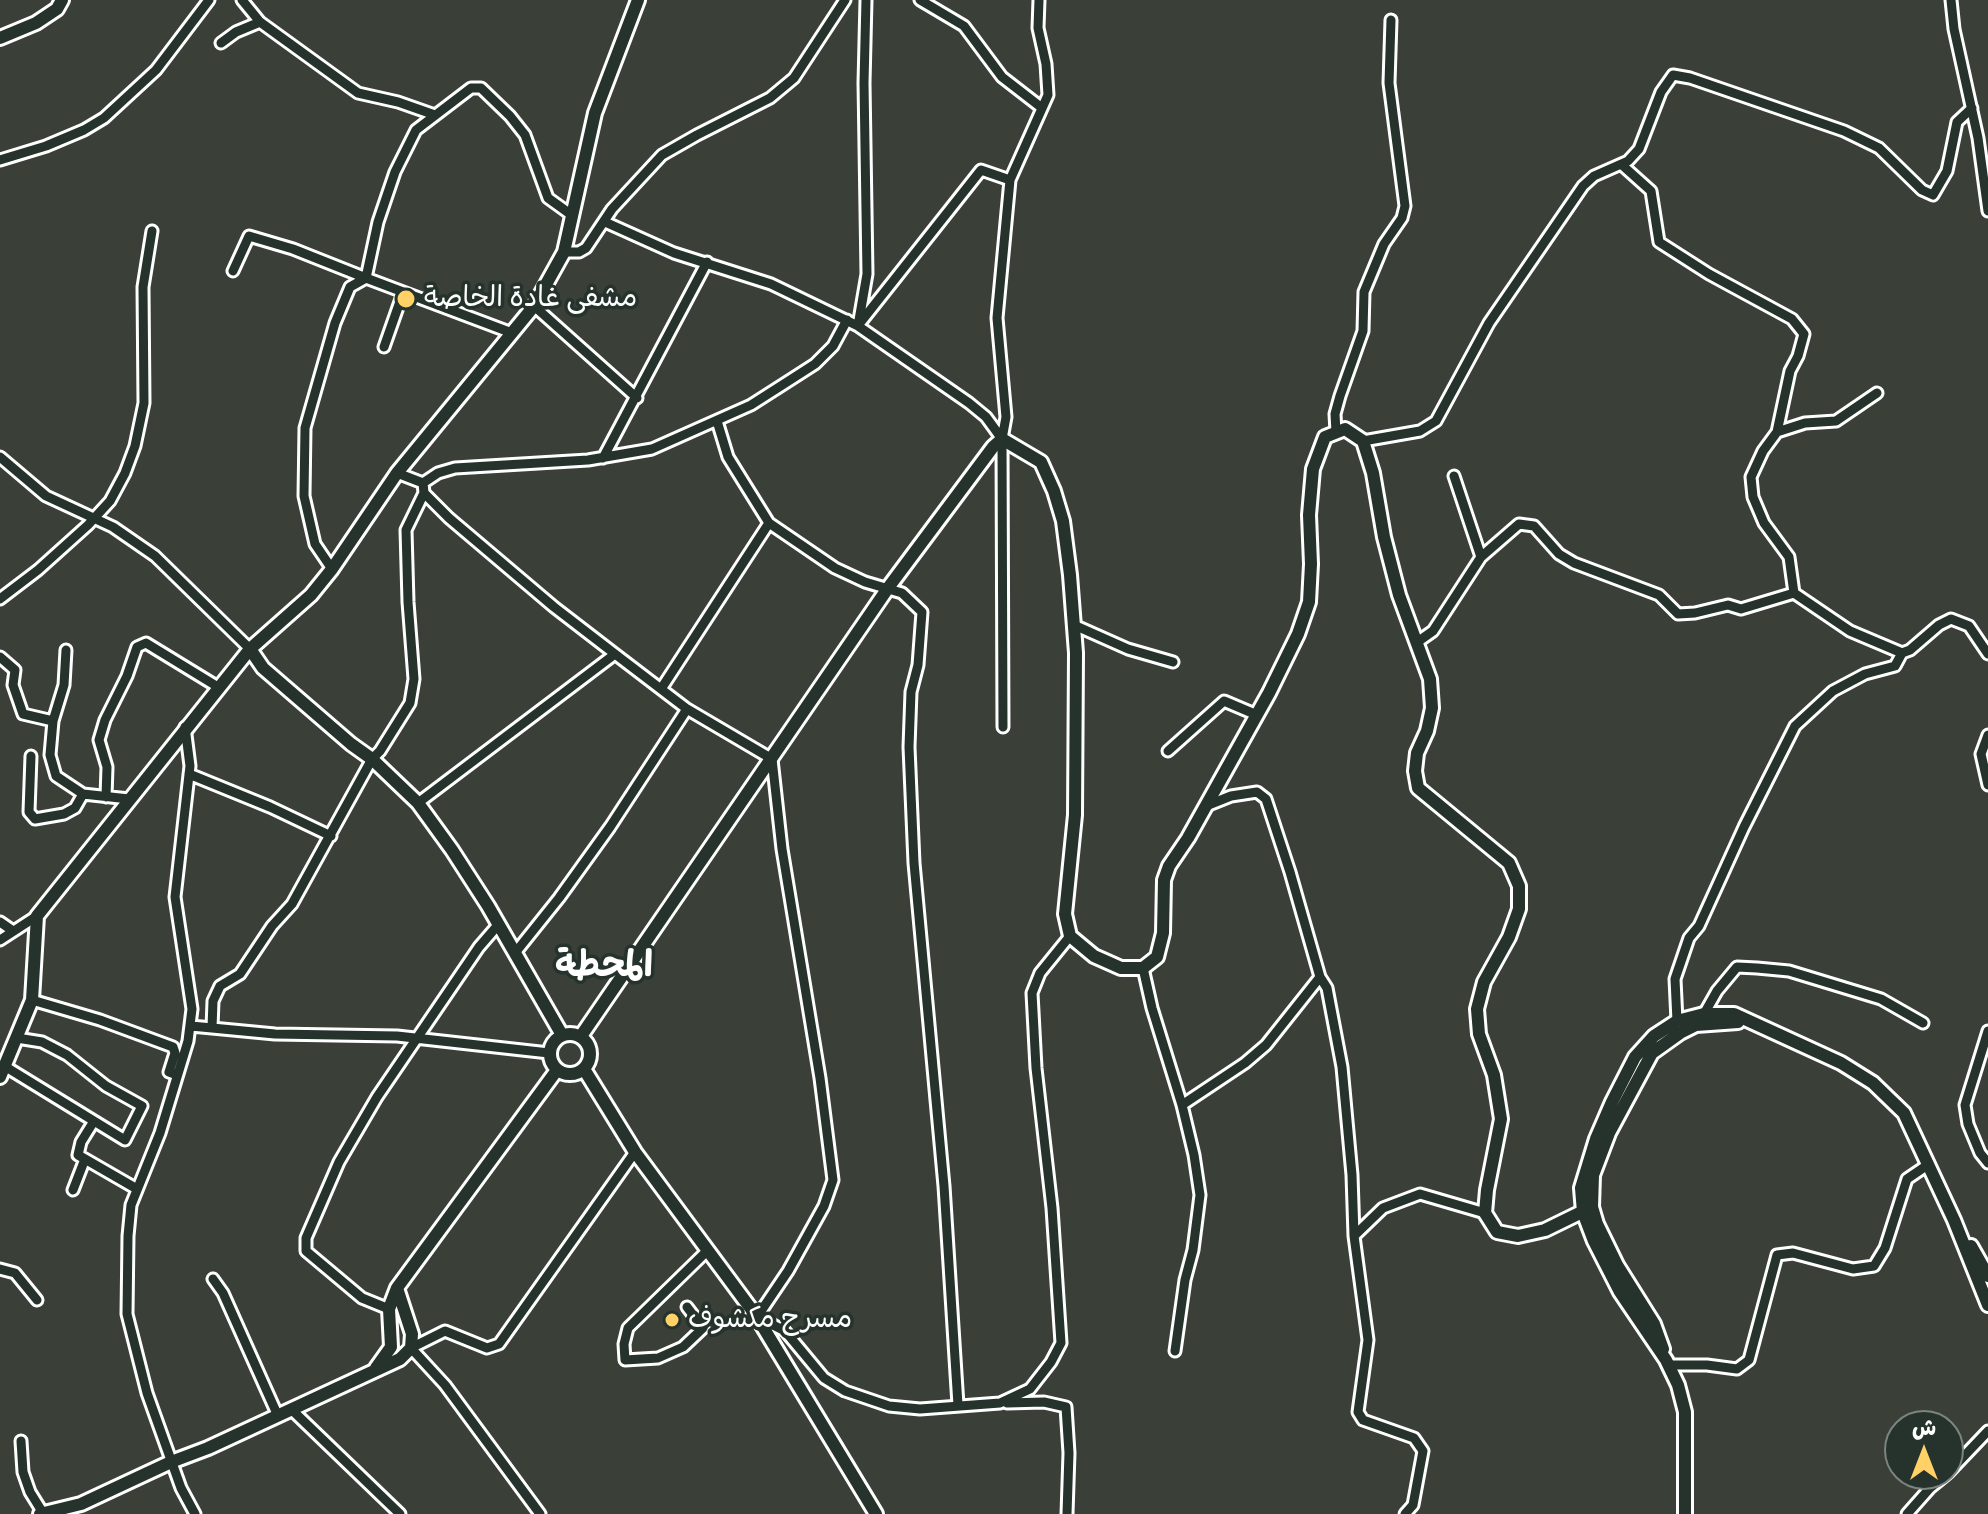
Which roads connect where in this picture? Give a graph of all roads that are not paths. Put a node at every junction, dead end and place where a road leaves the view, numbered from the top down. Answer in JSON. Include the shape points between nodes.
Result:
{"nodes":[{"id":1,"x":62,"y":0,"type":"edge"},
{"id":2,"x":209,"y":0,"type":"edge"},
{"id":3,"x":242,"y":0,"type":"edge"},
{"id":4,"x":638,"y":0,"type":"edge"},
{"id":5,"x":845,"y":0,"type":"edge"},
{"id":6,"x":866,"y":0,"type":"edge"},
{"id":7,"x":920,"y":0,"type":"edge"},
{"id":8,"x":1039,"y":0,"type":"edge"},
{"id":9,"x":1951,"y":0,"type":"edge"},
{"id":10,"x":1391,"y":20,"type":"dead end"},
{"id":11,"x":260,"y":22,"type":"junction"},
{"id":12,"x":0,"y":38,"type":"edge"},
{"id":13,"x":221,"y":43,"type":"dead end"},
{"id":14,"x":1042,"y":108,"type":"junction"},
{"id":15,"x":1972,"y":108,"type":"junction"},
{"id":16,"x":435,"y":115,"type":"junction"},
{"id":17,"x":0,"y":160,"type":"edge"},
{"id":18,"x":1622,"y":165,"type":"junction"},
{"id":19,"x":1010,"y":180,"type":"junction"},
{"id":20,"x":1988,"y":211,"type":"edge"},
{"id":21,"x":573,"y":216,"type":"junction"},
{"id":22,"x":605,"y":222,"type":"junction"},
{"id":23,"x":152,"y":231,"type":"dead end"},
{"id":24,"x":564,"y":252,"type":"junction"},
{"id":25,"x":707,"y":262,"type":"junction"},
{"id":26,"x":233,"y":271,"type":"dead end"},
{"id":27,"x":366,"y":278,"type":"junction"},
{"id":28,"x":403,"y":293,"type":"junction"},
{"id":29,"x":534,"y":306,"type":"junction"},
{"id":30,"x":847,"y":320,"type":"junction"},
{"id":31,"x":858,"y":326,"type":"junction"},
{"id":32,"x":512,"y":333,"type":"junction"},
{"id":33,"x":384,"y":347,"type":"dead end"},
{"id":34,"x":1877,"y":393,"type":"dead end"},
{"id":35,"x":637,"y":398,"type":"junction"},
{"id":36,"x":717,"y":421,"type":"junction"},
{"id":37,"x":1336,"y":432,"type":"junction"},
{"id":38,"x":1777,"y":432,"type":"junction"},
{"id":39,"x":1002,"y":439,"type":"junction"},
{"id":40,"x":1363,"y":441,"type":"junction"},
{"id":41,"x":0,"y":457,"type":"edge"},
{"id":42,"x":603,"y":458,"type":"junction"},
{"id":43,"x":397,"y":473,"type":"junction"},
{"id":44,"x":1454,"y":476,"type":"dead end"},
{"id":45,"x":423,"y":488,"type":"junction"},
{"id":46,"x":91,"y":518,"type":"junction"},
{"id":47,"x":769,"y":523,"type":"junction"},
{"id":48,"x":1481,"y":557,"type":"junction"},
{"id":49,"x":332,"y":569,"type":"junction"},
{"id":50,"x":888,"y":588,"type":"junction"},
{"id":51,"x":1794,"y":593,"type":"junction"},
{"id":52,"x":0,"y":599,"type":"edge"},
{"id":53,"x":1074,"y":625,"type":"junction"},
{"id":54,"x":1416,"y":643,"type":"junction"},
{"id":55,"x":250,"y":649,"type":"junction"},
{"id":56,"x":66,"y":650,"type":"dead end"},
{"id":57,"x":1902,"y":653,"type":"junction"},
{"id":58,"x":615,"y":654,"type":"junction"},
{"id":59,"x":1988,"y":654,"type":"edge"},
{"id":60,"x":0,"y":657,"type":"edge"},
{"id":61,"x":1173,"y":662,"type":"dead end"},
{"id":62,"x":218,"y":687,"type":"junction"},
{"id":63,"x":661,"y":689,"type":"junction"},
{"id":64,"x":687,"y":709,"type":"junction"},
{"id":65,"x":1257,"y":715,"type":"junction"},
{"id":66,"x":53,"y":721,"type":"junction"},
{"id":67,"x":185,"y":727,"type":"junction"},
{"id":68,"x":1003,"y":727,"type":"dead end"},
{"id":69,"x":1988,"y":735,"type":"edge"},
{"id":70,"x":1168,"y":751,"type":"dead end"},
{"id":71,"x":31,"y":756,"type":"dead end"},
{"id":72,"x":372,"y":759,"type":"junction"},
{"id":73,"x":772,"y":759,"type":"junction"},
{"id":74,"x":189,"y":774,"type":"junction"},
{"id":75,"x":1988,"y":785,"type":"edge"},
{"id":76,"x":83,"y":794,"type":"junction"},
{"id":77,"x":106,"y":797,"type":"junction"},
{"id":78,"x":129,"y":799,"type":"junction"},
{"id":79,"x":418,"y":803,"type":"junction"},
{"id":80,"x":1206,"y":806,"type":"junction"},
{"id":81,"x":331,"y":836,"type":"junction"},
{"id":82,"x":37,"y":916,"type":"junction"},
{"id":83,"x":0,"y":922,"type":"edge"},
{"id":84,"x":498,"y":925,"type":"junction"},
{"id":85,"x":13,"y":931,"type":"junction"},
{"id":86,"x":1070,"y":936,"type":"junction"},
{"id":87,"x":0,"y":940,"type":"edge"},
{"id":88,"x":515,"y":953,"type":"junction"},
{"id":89,"x":1143,"y":968,"type":"junction"},
{"id":90,"x":1320,"y":977,"type":"junction"},
{"id":91,"x":32,"y":1000,"type":"junction"},
{"id":92,"x":1704,"y":1014,"type":"junction"},
{"id":93,"x":1677,"y":1021,"type":"junction"},
{"id":94,"x":1923,"y":1023,"type":"dead end"},
{"id":95,"x":1757,"y":1024,"type":"junction"},
{"id":96,"x":191,"y":1026,"type":"junction"},
{"id":97,"x":212,"y":1028,"type":"junction"},
{"id":98,"x":562,"y":1035,"type":"junction"},
{"id":99,"x":581,"y":1036,"type":"junction"},
{"id":100,"x":1987,"y":1037,"type":"edge"},
{"id":101,"x":17,"y":1038,"type":"junction"},
{"id":102,"x":416,"y":1039,"type":"junction"},
{"id":103,"x":549,"y":1053,"type":"junction"},
{"id":104,"x":584,"y":1069,"type":"junction"},
{"id":105,"x":557,"y":1070,"type":"junction"},
{"id":106,"x":3,"y":1072,"type":"edge"},
{"id":107,"x":177,"y":1075,"type":"junction"},
{"id":108,"x":1182,"y":1105,"type":"junction"},
{"id":109,"x":94,"y":1121,"type":"junction"},
{"id":110,"x":635,"y":1152,"type":"junction"},
{"id":111,"x":85,"y":1159,"type":"junction"},
{"id":112,"x":1988,"y":1163,"type":"edge"},
{"id":113,"x":1929,"y":1164,"type":"junction"},
{"id":114,"x":137,"y":1189,"type":"junction"},
{"id":115,"x":73,"y":1190,"type":"dead end"},
{"id":116,"x":1587,"y":1210,"type":"junction"},
{"id":117,"x":1485,"y":1213,"type":"junction"},
{"id":118,"x":1954,"y":1220,"type":"junction"},
{"id":119,"x":1354,"y":1236,"type":"junction"},
{"id":120,"x":707,"y":1251,"type":"junction"},
{"id":121,"x":0,"y":1269,"type":"edge"},
{"id":122,"x":1988,"y":1276,"type":"edge"},
{"id":123,"x":213,"y":1279,"type":"dead end"},
{"id":124,"x":397,"y":1288,"type":"junction"},
{"id":125,"x":37,"y":1300,"type":"dead end"},
{"id":126,"x":1988,"y":1305,"type":"edge"},
{"id":127,"x":687,"y":1307,"type":"dead end"},
{"id":128,"x":389,"y":1309,"type":"junction"},
{"id":129,"x":757,"y":1317,"type":"junction"},
{"id":130,"x":411,"y":1348,"type":"junction"},
{"id":131,"x":1175,"y":1351,"type":"dead end"},
{"id":132,"x":1667,"y":1363,"type":"junction"},
{"id":133,"x":374,"y":1370,"type":"junction"},
{"id":134,"x":1000,"y":1403,"type":"junction"},
{"id":135,"x":958,"y":1405,"type":"junction"},
{"id":136,"x":292,"y":1410,"type":"junction"},
{"id":137,"x":278,"y":1416,"type":"junction"},
{"id":138,"x":1988,"y":1431,"type":"edge"},
{"id":139,"x":21,"y":1441,"type":"dead end"},
{"id":140,"x":1964,"y":1457,"type":"edge"},
{"id":141,"x":171,"y":1462,"type":"junction"},
{"id":142,"x":1928,"y":1490,"type":"edge"},
{"id":143,"x":41,"y":1514,"type":"edge"},
{"id":144,"x":195,"y":1514,"type":"edge"},
{"id":145,"x":400,"y":1514,"type":"edge"},
{"id":146,"x":540,"y":1514,"type":"edge"},
{"id":147,"x":876,"y":1514,"type":"edge"},
{"id":148,"x":1067,"y":1514,"type":"edge"},
{"id":149,"x":1405,"y":1514,"type":"edge"},
{"id":150,"x":1685,"y":1514,"type":"edge"},
{"id":151,"x":1907,"y":1514,"type":"edge"}],
"edges":[{"from":1,"to":12,"type":"street","via":[[36,23]]},
{"from":2,"to":17,"type":"street","via":[[156,70],[104,118],[46,146]]},
{"from":3,"to":11,"type":"street"},
{"from":4,"to":21,"type":"street","via":[[595,113]]},
{"from":5,"to":22,"type":"street","via":[[794,78],[770,98],[662,155]]},
{"from":6,"to":31,"type":"street","via":[[867,274]]},
{"from":7,"to":14,"type":"street","via":[[964,26],[1002,77]]},
{"from":8,"to":14,"type":"street","via":[[1048,95]]},
{"from":9,"to":15,"type":"street"},
{"from":10,"to":37,"type":"street","via":[[1389,83],[1405,206],[1364,292],[1363,331],[1335,414]]},
{"from":11,"to":13,"type":"street"},
{"from":11,"to":16,"type":"street","via":[[358,93]]},
{"from":14,"to":19,"type":"street"},
{"from":15,"to":18,"type":"street","via":[[1957,122],[1947,171],[1933,195],[1879,148],[1844,131],[1673,75],[1661,92],[1643,143]]},
{"from":15,"to":20,"type":"street"},
{"from":16,"to":21,"type":"street","via":[[471,88],[481,88],[525,135],[548,198]]},
{"from":16,"to":27,"type":"street","via":[[416,130],[395,172]]},
{"from":18,"to":38,"type":"street","via":[[1651,191],[1659,242],[1792,319],[1804,334]]},
{"from":18,"to":40,"type":"street","via":[[1583,186],[1489,323],[1436,421],[1420,431]]},
{"from":19,"to":31,"type":"street","via":[[981,170]]},
{"from":19,"to":39,"type":"street","via":[[997,318],[1006,417]]},
{"from":21,"to":24,"type":"street"},
{"from":22,"to":24,"type":"street","via":[[586,248]]},
{"from":22,"to":25,"type":"street"},
{"from":23,"to":46,"type":"street","via":[[143,287],[144,403],[135,446],[110,501]]},
{"from":24,"to":29,"type":"street"},
{"from":25,"to":30,"type":"street","via":[[771,284]]},
{"from":25,"to":35,"type":"street"},
{"from":26,"to":27,"type":"street","via":[[249,236]]},
{"from":27,"to":28,"type":"street"},
{"from":27,"to":49,"type":"street","via":[[350,287],[335,323],[305,428],[304,496],[315,544]]},
{"from":28,"to":32,"type":"street"},
{"from":28,"to":33,"type":"street"},
{"from":29,"to":32,"type":"street"},
{"from":29,"to":35,"type":"street"},
{"from":30,"to":31,"type":"street"},
{"from":30,"to":36,"type":"street","via":[[815,364]]},
{"from":31,"to":39,"type":"street","via":[[969,403]]},
{"from":32,"to":43,"type":"street"},
{"from":34,"to":38,"type":"street","via":[[1836,421]]},
{"from":35,"to":42,"type":"street"},
{"from":36,"to":42,"type":"street","via":[[652,449]]},
{"from":36,"to":47,"type":"street","via":[[728,457]]},
{"from":37,"to":40,"type":"street","via":[[1345,429]]},
{"from":37,"to":65,"type":"street","via":[[1325,437],[1313,469],[1309,602]]},
{"from":38,"to":51,"type":"street","via":[[1751,477],[1753,497],[1789,557]]},
{"from":39,"to":50,"type":"street"},
{"from":39,"to":53,"type":"street","via":[[1041,462],[1054,491],[1063,521]]},
{"from":39,"to":68,"type":"street"},
{"from":40,"to":54,"type":"street","via":[[1395,580]]},
{"from":41,"to":46,"type":"street","via":[[46,496]]},
{"from":42,"to":45,"type":"street","via":[[455,468],[438,473]]},
{"from":43,"to":45,"type":"street"},
{"from":43,"to":49,"type":"street"},
{"from":44,"to":48,"type":"street"},
{"from":45,"to":58,"type":"street","via":[[449,518]]},
{"from":45,"to":72,"type":"street","via":[[406,530],[414,679],[410,703]]},
{"from":46,"to":52,"type":"street"},
{"from":46,"to":55,"type":"street","via":[[155,556]]},
{"from":47,"to":50,"type":"street","via":[[835,568]]},
{"from":47,"to":63,"type":"street"},
{"from":48,"to":51,"type":"street","via":[[1519,524],[1534,526],[1574,563],[1659,595],[1678,614],[1728,605],[1741,609]]},
{"from":48,"to":54,"type":"street","via":[[1433,631]]},
{"from":49,"to":55,"type":"street","via":[[303,603]]},
{"from":50,"to":73,"type":"street"},
{"from":50,"to":135,"type":"street","via":[[922,612],[911,692],[909,761]]},
{"from":51,"to":57,"type":"street","via":[[1850,631]]},
{"from":53,"to":61,"type":"street"},
{"from":53,"to":86,"type":"street","via":[[1075,815],[1065,914]]},
{"from":54,"to":117,"type":"street","via":[[1430,679],[1432,708],[1417,753],[1418,788],[1509,863],[1519,886],[1519,909],[1484,982],[1477,1009],[1501,1119]]},
{"from":55,"to":62,"type":"street"},
{"from":55,"to":72,"type":"street","via":[[263,668]]},
{"from":56,"to":66,"type":"street","via":[[64,685]]},
{"from":57,"to":59,"type":"street","via":[[1951,619],[1969,626]]},
{"from":57,"to":93,"type":"street","via":[[1895,666],[1833,691],[1795,726],[1689,938],[1675,979]]},
{"from":58,"to":63,"type":"street"},
{"from":58,"to":79,"type":"street"},
{"from":60,"to":66,"type":"street","via":[[15,670],[13,685],[23,714]]},
{"from":62,"to":67,"type":"street"},
{"from":62,"to":77,"type":"street","via":[[146,643],[137,647],[99,740],[107,767]]},
{"from":63,"to":64,"type":"street"},
{"from":64,"to":73,"type":"street"},
{"from":64,"to":88,"type":"street","via":[[610,827]]},
{"from":65,"to":70,"type":"street","via":[[1224,701]]},
{"from":65,"to":80,"type":"street"},
{"from":66,"to":76,"type":"street","via":[[50,755],[56,776]]},
{"from":67,"to":74,"type":"street"},
{"from":67,"to":78,"type":"street"},
{"from":69,"to":75,"type":"street","via":[[1981,754]]},
{"from":71,"to":76,"type":"street","via":[[29,812],[35,819],[64,814]]},
{"from":72,"to":79,"type":"street"},
{"from":72,"to":81,"type":"street"},
{"from":73,"to":99,"type":"street"},
{"from":73,"to":129,"type":"street","via":[[833,1180],[824,1206]]},
{"from":74,"to":81,"type":"street"},
{"from":74,"to":96,"type":"street","via":[[175,897]]},
{"from":76,"to":77,"type":"street"},
{"from":77,"to":78,"type":"street"},
{"from":78,"to":82,"type":"street"},
{"from":79,"to":84,"type":"street"},
{"from":80,"to":89,"type":"street","via":[[1169,866],[1157,957]]},
{"from":80,"to":90,"type":"street","via":[[1257,792],[1266,799]]},
{"from":81,"to":97,"type":"street","via":[[292,904],[240,974],[220,986],[213,1001]]},
{"from":82,"to":85,"type":"street"},
{"from":82,"to":91,"type":"street"},
{"from":83,"to":85,"type":"street"},
{"from":84,"to":88,"type":"street"},
{"from":84,"to":102,"type":"street"},
{"from":85,"to":87,"type":"street"},
{"from":86,"to":89,"type":"street","via":[[1094,956],[1121,968]]},
{"from":86,"to":134,"type":"street","via":[[1040,973],[1032,993],[1061,1343],[1030,1389]]},
{"from":88,"to":98,"type":"street"},
{"from":89,"to":108,"type":"street"},
{"from":90,"to":108,"type":"street","via":[[1266,1045]]},
{"from":90,"to":119,"type":"street","via":[[1327,988],[1342,1067]]},
{"from":91,"to":101,"type":"street"},
{"from":91,"to":107,"type":"street","via":[[173,1047],[169,1072]]},
{"from":92,"to":93,"type":"street"},
{"from":92,"to":94,"type":"street","via":[[1737,967],[1789,971],[1881,999]]},
{"from":92,"to":95,"type":"street","via":[[1734,1014]]},
{"from":93,"to":116,"type":"street","via":[[1635,1057],[1612,1102],[1581,1188]]},
{"from":95,"to":113,"type":"street","via":[[1873,1083],[1904,1113]]},
{"from":95,"to":116,"type":"street","via":[[1696,1025],[1652,1053],[1601,1152]]},
{"from":96,"to":97,"type":"street"},
{"from":96,"to":107,"type":"street"},
{"from":97,"to":102,"type":"street"},
{"from":98,"to":99,"type":"street"},
{"from":98,"to":103,"type":"street"},
{"from":99,"to":104,"type":"street","via":[[590,1048]]},
{"from":100,"to":112,"type":"street","via":[[1965,1105],[1968,1124]]},
{"from":101,"to":106,"type":"street"},
{"from":101,"to":109,"type":"street","via":[[42,1042],[67,1055],[142,1106],[125,1140]]},
{"from":102,"to":103,"type":"street"},
{"from":102,"to":128,"type":"street","via":[[339,1162],[306,1238],[306,1251],[362,1298]]},
{"from":103,"to":105,"type":"street"},
{"from":104,"to":105,"type":"street","via":[[570,1074]]},
{"from":104,"to":110,"type":"street"},
{"from":105,"to":124,"type":"street"},
{"from":106,"to":109,"type":"street"},
{"from":107,"to":114,"type":"street"},
{"from":108,"to":131,"type":"street","via":[[1200,1195]]},
{"from":109,"to":111,"type":"street","via":[[81,1142],[78,1155]]},
{"from":110,"to":120,"type":"street"},
{"from":110,"to":130,"type":"street","via":[[499,1344],[487,1348],[445,1331]]},
{"from":111,"to":114,"type":"street"},
{"from":111,"to":115,"type":"street"},
{"from":113,"to":118,"type":"street"},
{"from":113,"to":132,"type":"street","via":[[1907,1179],[1874,1266],[1853,1269],[1793,1253],[1777,1255],[1749,1360],[1737,1369]]},
{"from":114,"to":141,"type":"street","via":[[128,1236],[127,1314]]},
{"from":116,"to":117,"type":"street","via":[[1518,1236],[1497,1232]]},
{"from":116,"to":132,"type":"street","via":[[1594,1241],[1620,1292]]},
{"from":117,"to":119,"type":"street","via":[[1420,1194],[1383,1208]]},
{"from":118,"to":122,"type":"street"},
{"from":118,"to":126,"type":"street"},
{"from":119,"to":149,"type":"street","via":[[1368,1340],[1358,1412],[1363,1420],[1414,1438],[1423,1451],[1413,1505]]},
{"from":120,"to":127,"type":"street","via":[[628,1328],[625,1360],[658,1358],[683,1347],[703,1328]]},
{"from":120,"to":129,"type":"street"},
{"from":121,"to":125,"type":"street","via":[[15,1273]]},
{"from":123,"to":137,"type":"street"},
{"from":124,"to":128,"type":"street"},
{"from":124,"to":130,"type":"street","via":[[412,1334]]},
{"from":128,"to":133,"type":"street","via":[[391,1347]]},
{"from":129,"to":135,"type":"street","via":[[785,1331],[824,1378],[862,1399],[920,1409]]},
{"from":129,"to":147,"type":"street"},
{"from":130,"to":133,"type":"street"},
{"from":130,"to":146,"type":"street","via":[[445,1385]]},
{"from":132,"to":150,"type":"street","via":[[1685,1412]]},
{"from":133,"to":136,"type":"street"},
{"from":134,"to":135,"type":"street"},
{"from":134,"to":148,"type":"street","via":[[1066,1407]]},
{"from":136,"to":137,"type":"street"},
{"from":136,"to":145,"type":"street"},
{"from":137,"to":141,"type":"street"},
{"from":138,"to":140,"type":"street"},
{"from":139,"to":143,"type":"street","via":[[23,1472]]},
{"from":141,"to":143,"type":"street","via":[[81,1504]]},
{"from":141,"to":144,"type":"street"},
{"from":142,"to":151,"type":"street"}]}
